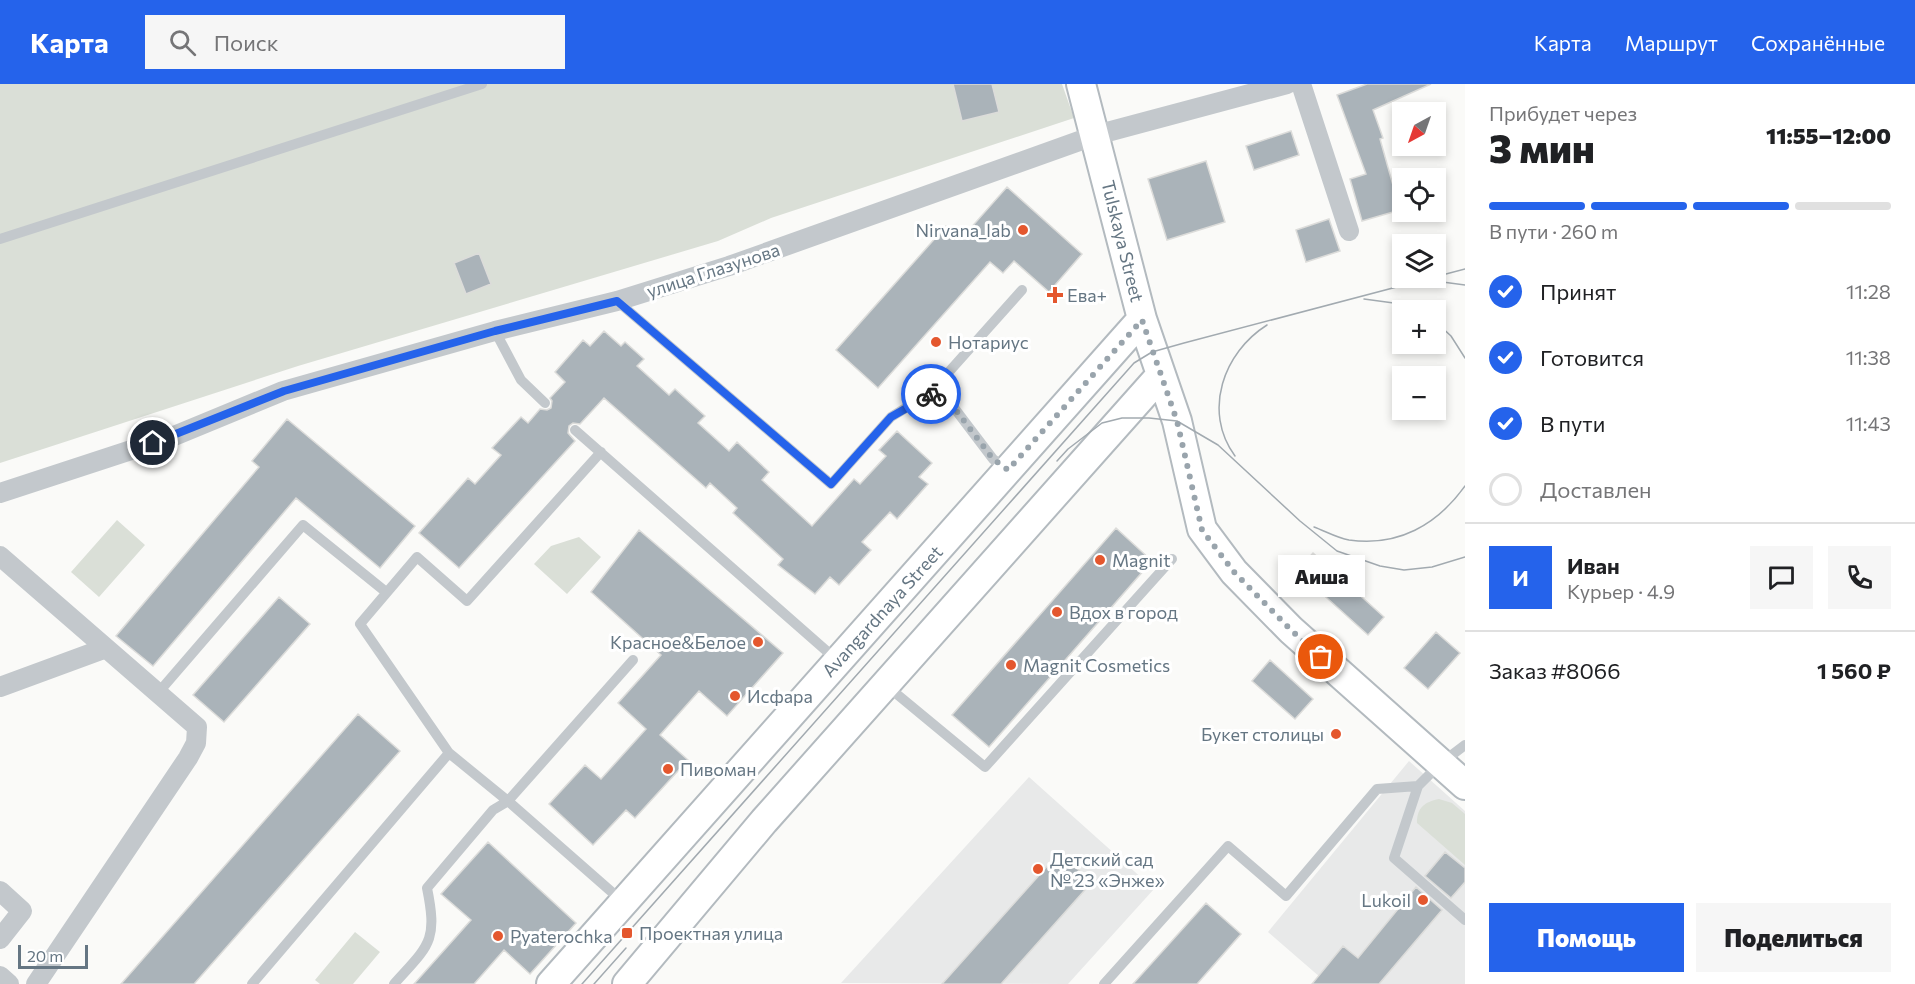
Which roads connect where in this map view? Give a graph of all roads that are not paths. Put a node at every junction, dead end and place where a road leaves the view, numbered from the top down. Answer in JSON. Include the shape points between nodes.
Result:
{"nodes":[{"id":1,"x":482,"y":84,"type":"edge"},
{"id":2,"x":1081,"y":84,"type":"edge"},
{"id":3,"x":1287,"y":84,"type":"edge"},
{"id":4,"x":1301,"y":84,"type":"edge"},
{"id":5,"x":1096,"y":135,"type":"junction"},
{"id":6,"x":1349,"y":231,"type":"dead end"},
{"id":7,"x":0,"y":239,"type":"edge"},
{"id":8,"x":1022,"y":290,"type":"dead end"},
{"id":9,"x":617,"y":301,"type":"junction"},
{"id":10,"x":1142,"y":320,"type":"junction"},
{"id":11,"x":495,"y":331,"type":"junction"},
{"id":12,"x":1160,"y":376,"type":"junction"},
{"id":13,"x":930,"y":393,"type":"junction"},
{"id":14,"x":545,"y":404,"type":"dead end"},
{"id":15,"x":575,"y":429,"type":"dead end"},
{"id":16,"x":601,"y":452,"type":"junction"},
{"id":17,"x":1008,"y":470,"type":"junction"},
{"id":18,"x":0,"y":493,"type":"edge"},
{"id":19,"x":0,"y":556,"type":"edge"},
{"id":20,"x":1172,"y":559,"type":"dead end"},
{"id":21,"x":386,"y":592,"type":"junction"},
{"id":22,"x":106,"y":648,"type":"junction"},
{"id":23,"x":633,"y":660,"type":"dead end"},
{"id":24,"x":838,"y":661,"type":"junction"},
{"id":25,"x":884,"y":684,"type":"junction"},
{"id":26,"x":0,"y":687,"type":"edge"},
{"id":27,"x":158,"y":693,"type":"junction"},
{"id":28,"x":1465,"y":745,"type":"edge"},
{"id":29,"x":449,"y":753,"type":"junction"},
{"id":30,"x":1440,"y":764,"type":"junction"},
{"id":31,"x":1465,"y":785,"type":"edge"},
{"id":32,"x":1418,"y":786,"type":"junction"},
{"id":33,"x":508,"y":801,"type":"junction"},
{"id":34,"x":0,"y":891,"type":"edge"},
{"id":35,"x":623,"y":903,"type":"junction"},
{"id":36,"x":1465,"y":920,"type":"edge"},
{"id":37,"x":0,"y":939,"type":"edge"},
{"id":38,"x":0,"y":976,"type":"edge"},
{"id":39,"x":9,"y":984,"type":"edge"},
{"id":40,"x":36,"y":984,"type":"edge"},
{"id":41,"x":252,"y":984,"type":"edge"},
{"id":42,"x":394,"y":984,"type":"edge"},
{"id":43,"x":551,"y":984,"type":"edge"},
{"id":44,"x":627,"y":984,"type":"edge"},
{"id":45,"x":1104,"y":984,"type":"edge"}],
"edges":[{"from":1,"to":7,"type":"lane"},
{"from":2,"to":5,"type":"main road","name":"Tulskaya Street"},
{"from":3,"to":5,"type":"street","name":"улица Глазунова"},
{"from":4,"to":6,"type":"street"},
{"from":5,"to":9,"type":"street","name":"улица Глазунова","via":[[729,266]]},
{"from":5,"to":10,"type":"main road","name":"Tulskaya Street"},
{"from":8,"to":13,"type":"lane"},
{"from":9,"to":11,"type":"street","name":"улица Глазунова"},
{"from":9,"to":13,"type":"lane","via":[[831,484],[891,417]]},
{"from":10,"to":12,"type":"main road","name":"Tulskaya Street"},
{"from":10,"to":17,"type":"main road","name":"Avangardnaya Street"},
{"from":11,"to":14,"type":"lane","via":[[521,380]]},
{"from":11,"to":18,"type":"street","name":"улица Глазунова","via":[[284,391],[174,436]]},
{"from":12,"to":25,"type":"main road"},
{"from":12,"to":30,"type":"main road","name":"Tulskaya Street","via":[[1177,421],[1202,530],[1214,547],[1291,630]]},
{"from":13,"to":17,"type":"lane","via":[[952,405],[993,459]]},
{"from":15,"to":16,"type":"lane"},
{"from":16,"to":21,"type":"lane","via":[[467,601],[417,556]]},
{"from":16,"to":24,"type":"lane"},
{"from":17,"to":24,"type":"main road","name":"Avangardnaya Street"},
{"from":19,"to":22,"type":"street"},
{"from":20,"to":25,"type":"lane","via":[[986,767]]},
{"from":21,"to":27,"type":"lane","via":[[303,525]]},
{"from":21,"to":29,"type":"lane","via":[[360,624]]},
{"from":22,"to":26,"type":"street"},
{"from":22,"to":27,"type":"street"},
{"from":23,"to":33,"type":"lane"},
{"from":24,"to":35,"type":"main road","name":"Avangardnaya Street"},
{"from":25,"to":44,"type":"main road"},
{"from":27,"to":40,"type":"street","via":[[197,727],[196,742]]},
{"from":28,"to":30,"type":"lane"},
{"from":29,"to":33,"type":"lane"},
{"from":29,"to":41,"type":"lane"},
{"from":30,"to":31,"type":"main road","name":"Tulskaya Street"},
{"from":30,"to":32,"type":"lane"},
{"from":32,"to":36,"type":"lane","via":[[1394,858]]},
{"from":32,"to":45,"type":"lane","via":[[1377,789],[1286,896],[1228,846]]},
{"from":33,"to":35,"type":"lane"},
{"from":33,"to":42,"type":"lane","via":[[493,810],[427,888],[432,916],[428,946]]},
{"from":34,"to":37,"type":"street","via":[[22,911]]},
{"from":35,"to":43,"type":"main road","name":"Avangardnaya Street"},
{"from":38,"to":39,"type":"street"}]}
